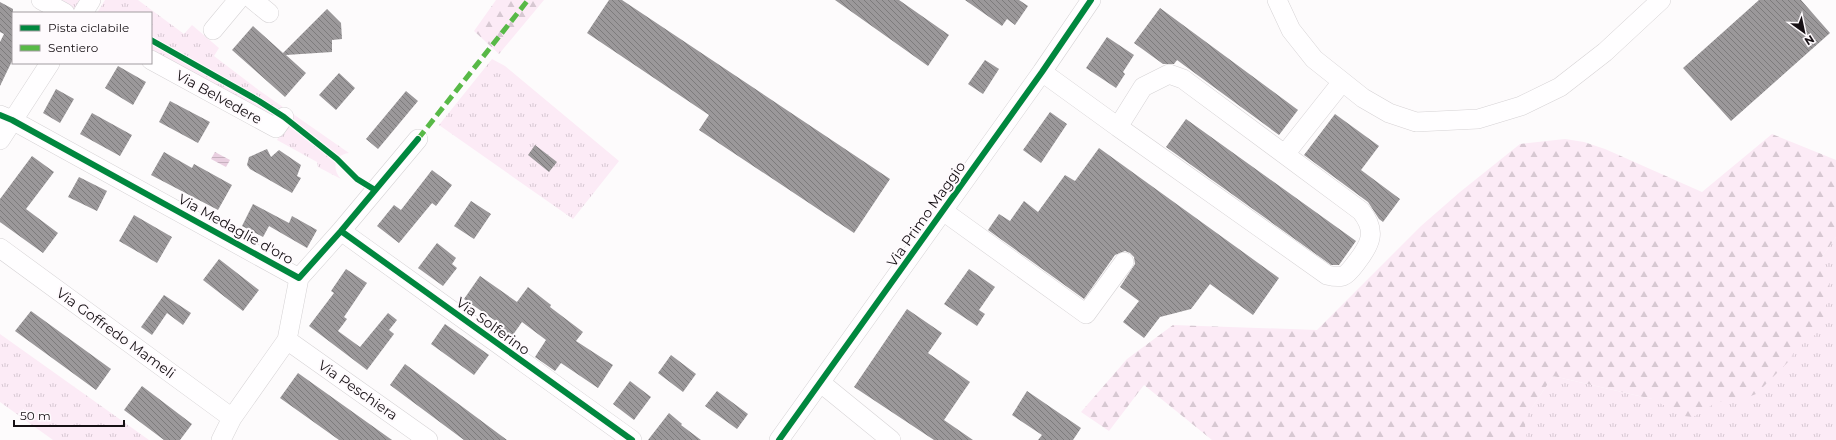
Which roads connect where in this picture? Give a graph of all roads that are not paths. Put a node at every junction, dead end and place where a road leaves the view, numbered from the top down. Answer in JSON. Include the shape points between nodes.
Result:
{"nodes":[{"id":1,"x":41,"y":0,"type":"edge"},
{"id":2,"x":91,"y":0,"type":"edge"},
{"id":3,"x":238,"y":0,"type":"edge"},
{"id":4,"x":253,"y":0,"type":"edge"},
{"id":5,"x":1091,"y":0,"type":"edge"},
{"id":6,"x":1277,"y":0,"type":"edge"},
{"id":7,"x":1660,"y":0,"type":"edge"},
{"id":8,"x":63,"y":12,"type":"edge"},
{"id":9,"x":84,"y":12,"type":"edge"},
{"id":10,"x":269,"y":13,"type":"dead end"},
{"id":11,"x":213,"y":30,"type":"dead end"},
{"id":12,"x":152,"y":61,"type":"edge"},
{"id":13,"x":49,"y":64,"type":"edge"},
{"id":14,"x":1042,"y":72,"type":"junction"},
{"id":15,"x":1342,"y":82,"type":"junction"},
{"id":16,"x":6,"y":117,"type":"edge"},
{"id":17,"x":284,"y":117,"type":"dead end"},
{"id":18,"x":1118,"y":127,"type":"junction"},
{"id":19,"x":418,"y":139,"type":"dead end"},
{"id":20,"x":0,"y":140,"type":"edge"},
{"id":21,"x":1285,"y":154,"type":"junction"},
{"id":22,"x":943,"y":211,"type":"junction"},
{"id":23,"x":341,"y":231,"type":"junction"},
{"id":24,"x":0,"y":248,"type":"edge"},
{"id":25,"x":1124,"y":262,"type":"dead end"},
{"id":26,"x":299,"y":278,"type":"junction"},
{"id":27,"x":287,"y":340,"type":"junction"},
{"id":28,"x":821,"y":383,"type":"junction"},
{"id":29,"x":232,"y":418,"type":"junction"},
{"id":30,"x":221,"y":440,"type":"edge"},
{"id":31,"x":428,"y":440,"type":"edge"},
{"id":32,"x":632,"y":440,"type":"edge"},
{"id":33,"x":779,"y":440,"type":"edge"},
{"id":34,"x":891,"y":440,"type":"edge"}],
"edges":[{"from":1,"to":8,"type":"street"},
{"from":2,"to":9,"type":"street"},
{"from":3,"to":11,"type":"street"},
{"from":4,"to":10,"type":"street"},
{"from":5,"to":14,"type":"street","name":"Via Primo Maggio"},
{"from":6,"to":15,"type":"street","via":[[1291,30],[1309,53]]},
{"from":7,"to":15,"type":"street","via":[[1605,52],[1560,87],[1521,106],[1478,119],[1416,122],[1389,113]]},
{"from":12,"to":17,"type":"street","name":"Via Belvedere","via":[[276,128]]},
{"from":13,"to":16,"type":"street"},
{"from":14,"to":18,"type":"street"},
{"from":14,"to":22,"type":"street","name":"Via Primo Maggio"},
{"from":15,"to":21,"type":"street"},
{"from":16,"to":20,"type":"street"},
{"from":16,"to":26,"type":"street","name":"Via Medaglie d'oro"},
{"from":18,"to":21,"type":"street","via":[[1143,87],[1169,74],[1183,79]]},
{"from":18,"to":21,"type":"street","via":[[1327,275],[1343,276],[1351,270],[1364,252],[1371,236],[1369,221],[1361,211]]},
{"from":19,"to":23,"type":"street","name":"Via Medaglie d'oro"},
{"from":22,"to":25,"type":"street","via":[[1086,314]]},
{"from":22,"to":28,"type":"street","name":"Via Primo Maggio"},
{"from":23,"to":26,"type":"street","name":"Via Medaglie d'oro"},
{"from":23,"to":32,"type":"street","name":"Via Solferino"},
{"from":24,"to":29,"type":"street","name":"Via Goffredo Mameli"},
{"from":26,"to":27,"type":"street"},
{"from":27,"to":29,"type":"street"},
{"from":27,"to":31,"type":"street","name":"Via Peschiera"},
{"from":28,"to":33,"type":"street","name":"Via Primo Maggio"},
{"from":28,"to":34,"type":"street"},
{"from":29,"to":30,"type":"street"}]}
